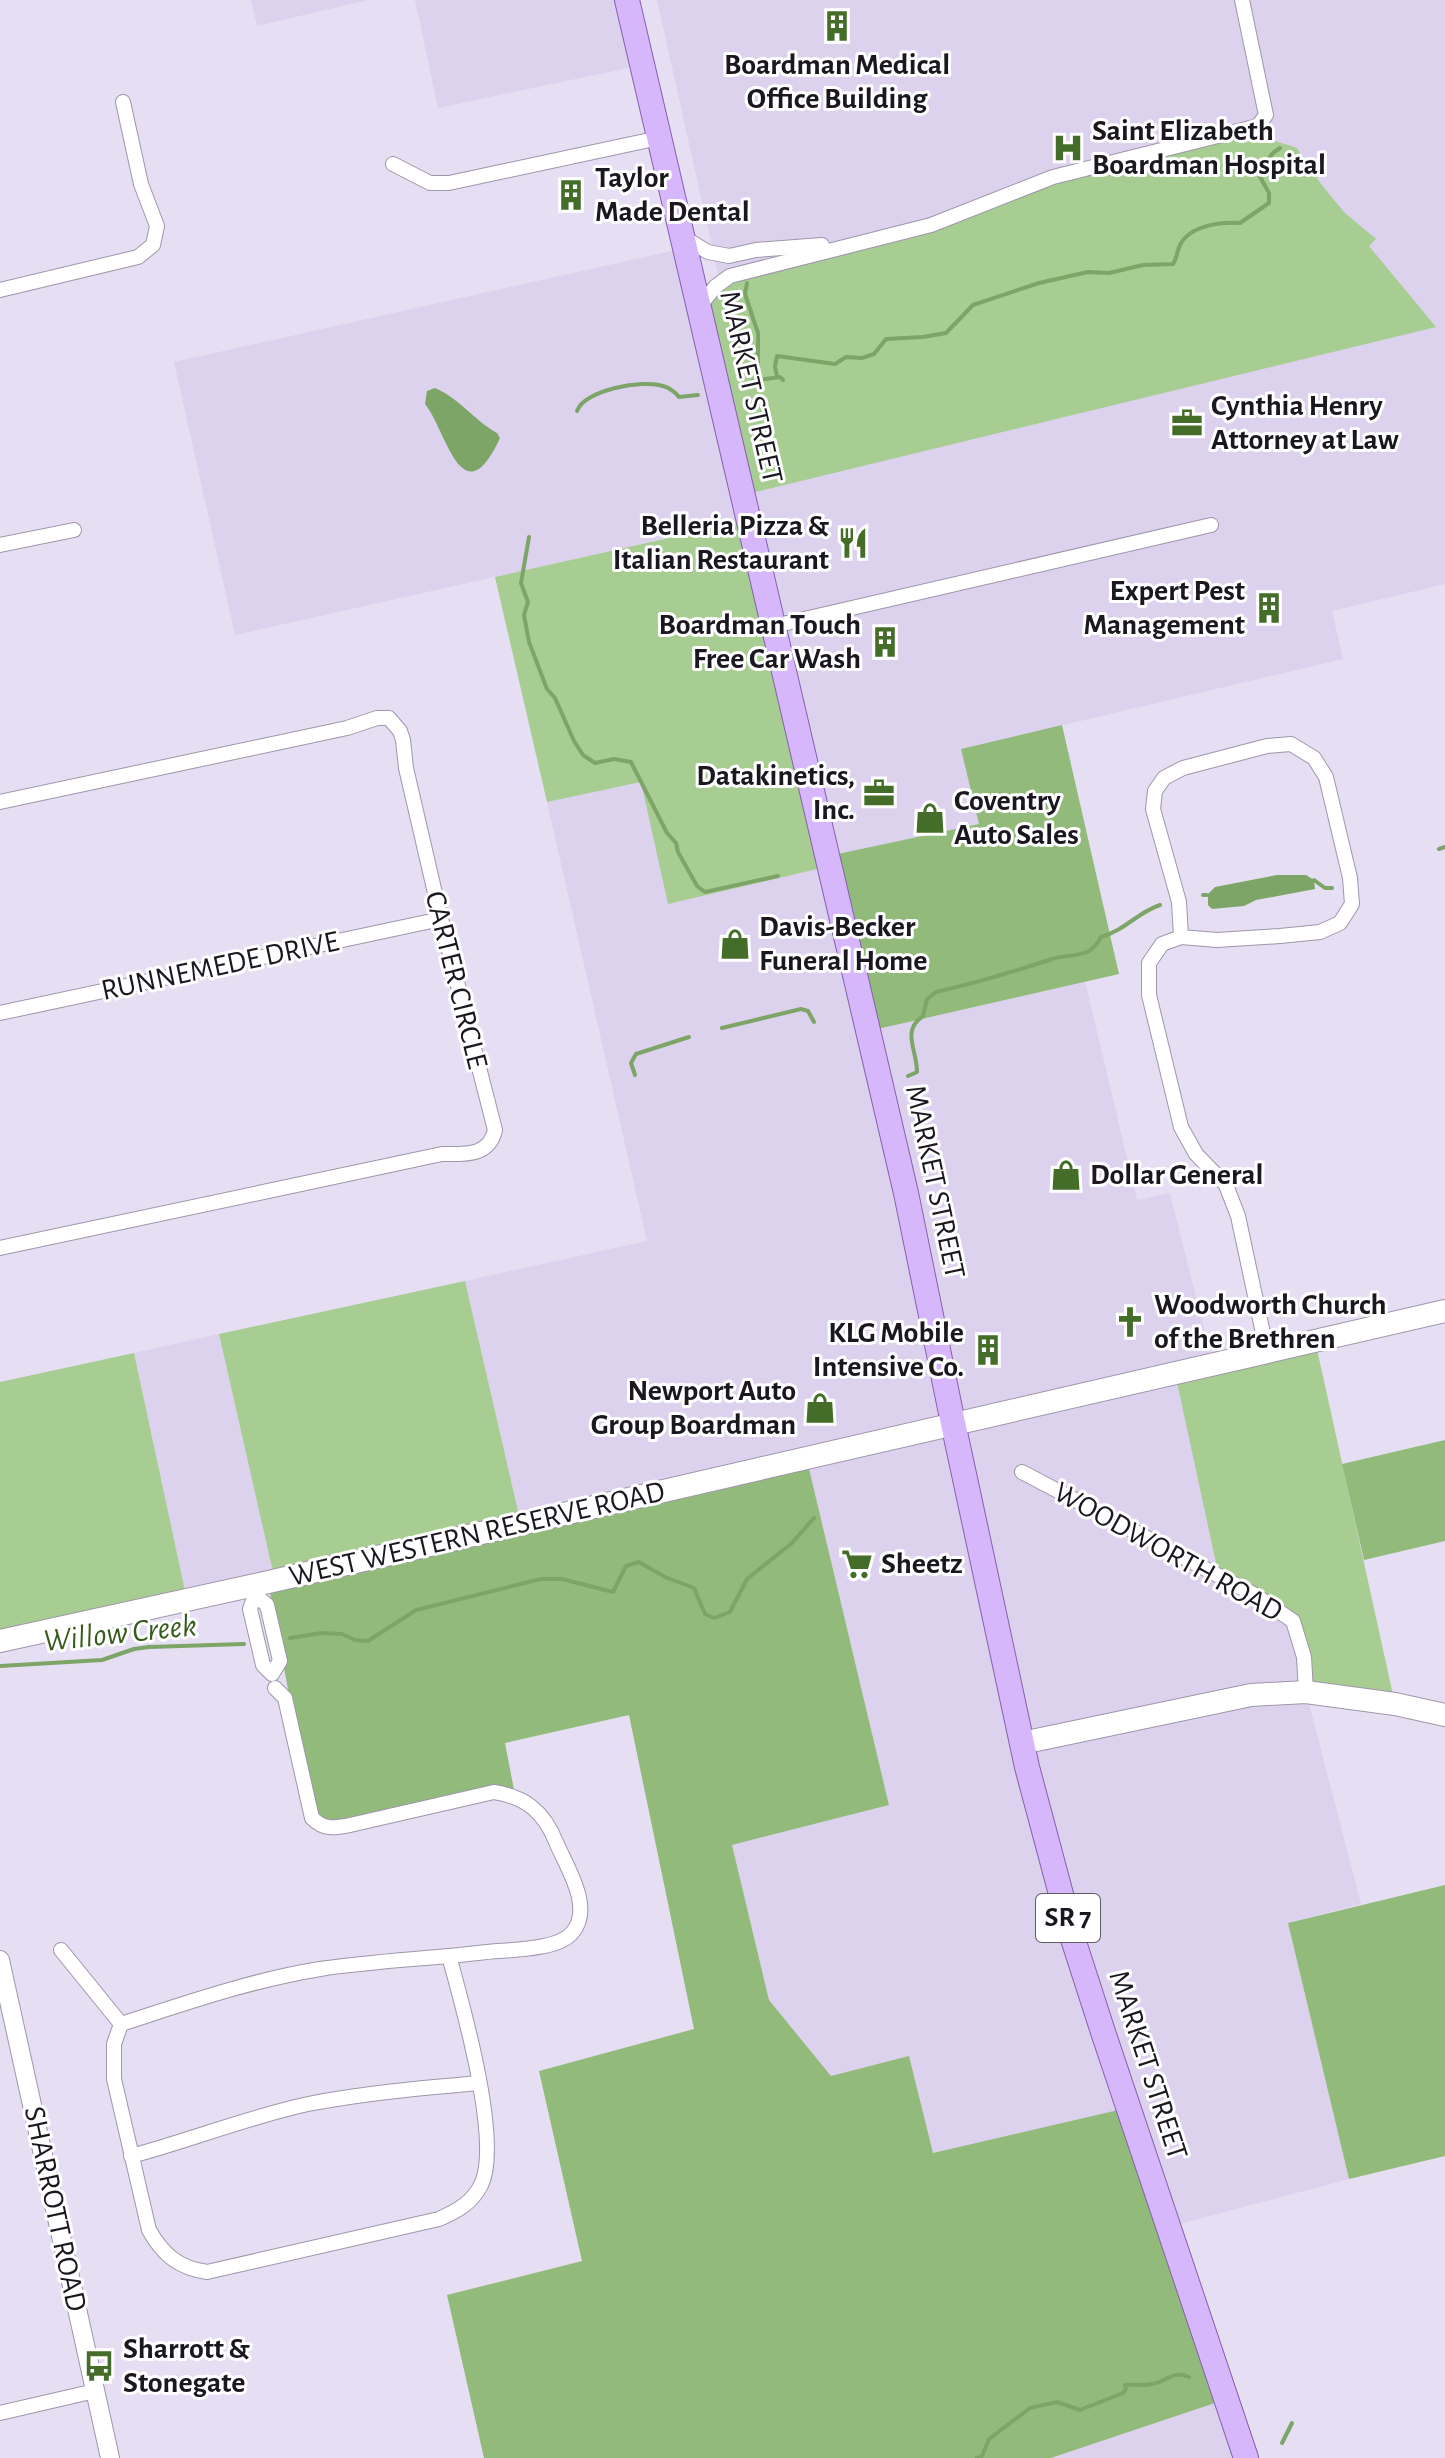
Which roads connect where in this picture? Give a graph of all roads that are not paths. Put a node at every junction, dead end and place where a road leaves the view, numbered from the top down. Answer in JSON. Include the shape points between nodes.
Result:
{"nodes":[{"id":1,"x":627,"y":0,"type":"edge"},
{"id":2,"x":1242,"y":0,"type":"edge"},
{"id":3,"x":123,"y":102,"type":"dead end"},
{"id":4,"x":659,"y":138,"type":"junction"},
{"id":5,"x":393,"y":164,"type":"dead end"},
{"id":6,"x":683,"y":237,"type":"junction"},
{"id":7,"x":847,"y":245,"type":"junction"},
{"id":8,"x":0,"y":290,"type":"edge"},
{"id":9,"x":699,"y":307,"type":"junction"},
{"id":10,"x":1211,"y":525,"type":"dead end"},
{"id":11,"x":74,"y":530,"type":"dead end"},
{"id":12,"x":0,"y":545,"type":"edge"},
{"id":13,"x":774,"y":626,"type":"junction"},
{"id":14,"x":0,"y":802,"type":"edge"},
{"id":15,"x":441,"y":919,"type":"junction"},
{"id":16,"x":1181,"y":937,"type":"junction"},
{"id":17,"x":0,"y":1013,"type":"edge"},
{"id":18,"x":0,"y":1248,"type":"edge"},
{"id":19,"x":1445,"y":1311,"type":"edge"},
{"id":20,"x":1267,"y":1352,"type":"junction"},
{"id":21,"x":953,"y":1423,"type":"junction"},
{"id":22,"x":1022,"y":1472,"type":"dead end"},
{"id":23,"x":0,"y":1641,"type":"edge"},
{"id":24,"x":275,"y":1688,"type":"dead end"},
{"id":25,"x":1306,"y":1692,"type":"junction"},
{"id":26,"x":1445,"y":1715,"type":"edge"},
{"id":27,"x":1022,"y":1743,"type":"junction"},
{"id":28,"x":61,"y":1950,"type":"dead end"},
{"id":29,"x":449,"y":1956,"type":"junction"},
{"id":30,"x":0,"y":1960,"type":"edge"},
{"id":31,"x":121,"y":2024,"type":"junction"},
{"id":32,"x":479,"y":2083,"type":"junction"},
{"id":33,"x":131,"y":2156,"type":"junction"},
{"id":34,"x":95,"y":2391,"type":"junction"},
{"id":35,"x":0,"y":2413,"type":"edge"},
{"id":36,"x":110,"y":2458,"type":"edge"},
{"id":37,"x":1246,"y":2458,"type":"edge"}],
"edges":[{"from":1,"to":4,"type":"main road","name":"MARKET STREET","number":"SR 7"},
{"from":2,"to":7,"type":"street","via":[[1266,115],[1258,126],[1053,177],[931,225]]},
{"from":3,"to":8,"type":"street","via":[[141,184],[157,226],[153,245],[138,257]]},
{"from":4,"to":5,"type":"street","via":[[449,183],[430,183]]},
{"from":4,"to":6,"type":"main road","name":"MARKET STREET","number":"SR 7"},
{"from":6,"to":7,"type":"street","via":[[708,252],[729,256]]},
{"from":6,"to":9,"type":"main road","name":"MARKET STREET","number":"SR 7"},
{"from":7,"to":9,"type":"street","via":[[730,276]]},
{"from":9,"to":13,"type":"main road","name":"MARKET STREET","number":"SR 7"},
{"from":10,"to":13,"type":"street"},
{"from":11,"to":12,"type":"street"},
{"from":13,"to":21,"type":"main road","name":"MARKET STREET","number":"SR 7","via":[[906,1193]]},
{"from":14,"to":15,"type":"street","name":"CARTER CIRCLE","via":[[385,717],[403,740]]},
{"from":15,"to":17,"type":"street","name":"RUNNEMEDE DRIVE"},
{"from":15,"to":18,"type":"street","name":"CARTER CIRCLE","via":[[494,1123],[492,1140],[483,1150],[433,1156]]},
{"from":16,"to":16,"type":"street","via":[[1280,936],[1320,932],[1340,923],[1352,904],[1350,878],[1326,777],[1314,758],[1291,744],[1267,746],[1164,778],[1155,791],[1153,809],[1179,902]]},
{"from":16,"to":20,"type":"street","via":[[1162,944],[1149,963],[1149,995],[1181,1127],[1196,1154],[1226,1185],[1238,1216]]},
{"from":19,"to":20,"type":"main road","name":"WEST WESTERN RESERVE ROAD"},
{"from":20,"to":21,"type":"main road","name":"WEST WESTERN RESERVE ROAD"},
{"from":21,"to":23,"type":"main road","name":"WEST WESTERN RESERVE ROAD","via":[[254,1590]]},
{"from":21,"to":27,"type":"main road","name":"MARKET STREET","number":"SR 7"},
{"from":22,"to":25,"type":"street","name":"WOODWORTH ROAD","via":[[1255,1595],[1293,1621],[1304,1657]]},
{"from":24,"to":29,"type":"street","via":[[285,1698],[312,1818],[320,1827],[494,1792],[515,1795],[542,1817],[581,1909],[571,1934],[548,1946]]},
{"from":25,"to":26,"type":"main road"},
{"from":25,"to":27,"type":"main road","via":[[1197,1704]]},
{"from":27,"to":37,"type":"main road","name":"MARKET STREET","number":"SR 7","via":[[1090,1991]]},
{"from":28,"to":31,"type":"street"},
{"from":29,"to":31,"type":"street","via":[[318,1970],[239,1987]]},
{"from":29,"to":32,"type":"street"},
{"from":30,"to":34,"type":"street","name":"SHARROTT ROAD"},
{"from":31,"to":33,"type":"street","via":[[113,2062]]},
{"from":32,"to":33,"type":"street","via":[[308,2104]]},
{"from":32,"to":33,"type":"street","via":[[487,2166],[471,2200],[457,2211],[223,2271],[181,2266],[160,2250],[149,2230]]},
{"from":34,"to":35,"type":"street"},
{"from":34,"to":36,"type":"street","name":"SHARROTT ROAD"}]}
